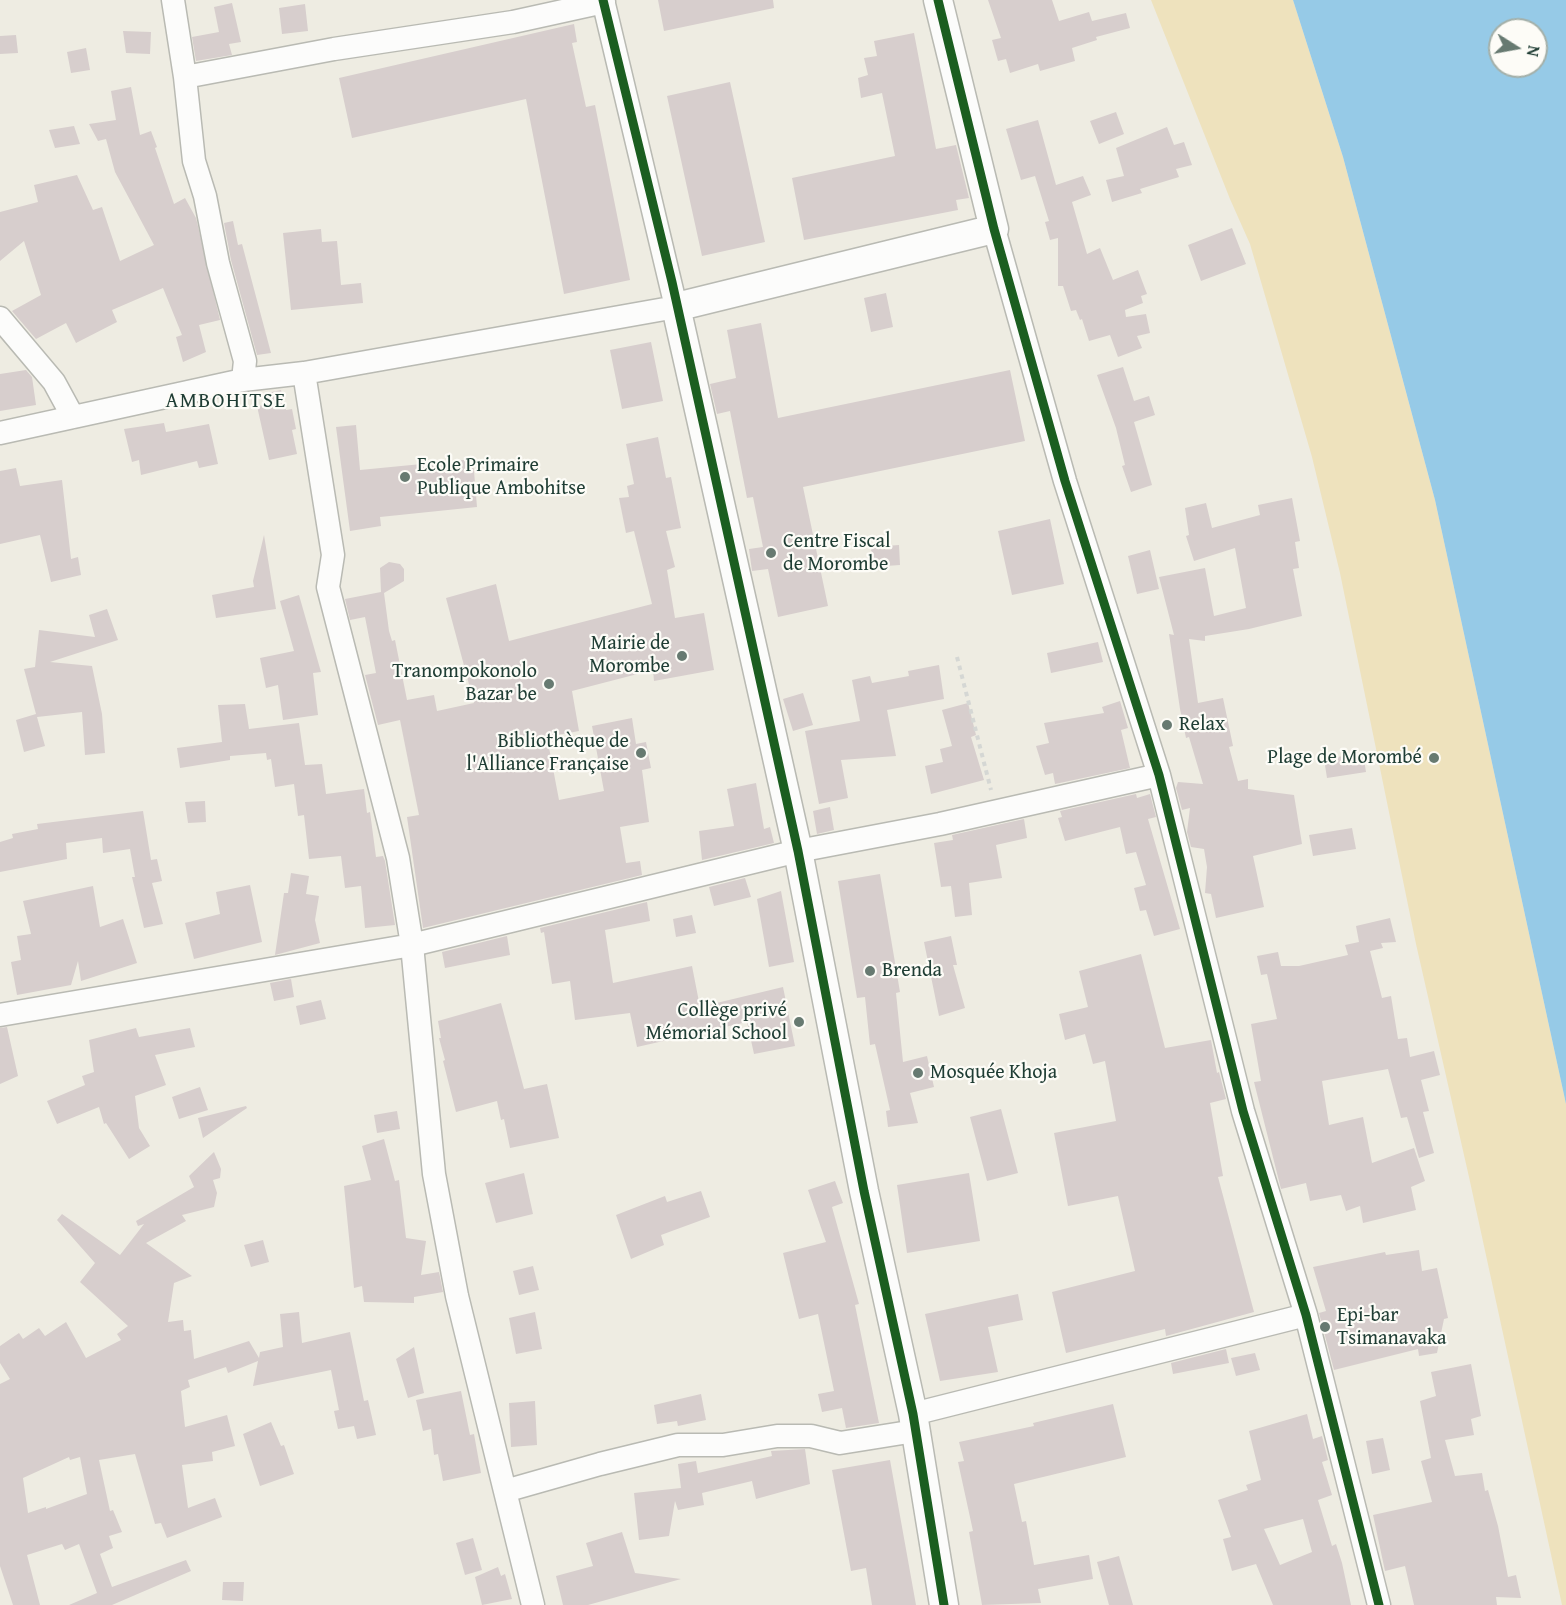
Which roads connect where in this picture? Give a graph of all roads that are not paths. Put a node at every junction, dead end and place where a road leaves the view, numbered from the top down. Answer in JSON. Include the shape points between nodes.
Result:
{"nodes":[{"id":1,"x":173,"y":0,"type":"edge"},
{"id":2,"x":938,"y":0,"type":"edge"},
{"id":3,"x":603,"y":1,"type":"edge"},
{"id":4,"x":185,"y":77,"type":"junction"},
{"id":5,"x":994,"y":229,"type":"junction"},
{"id":6,"x":676,"y":307,"type":"junction"},
{"id":7,"x":0,"y":318,"type":"edge"},
{"id":8,"x":304,"y":373,"type":"junction"},
{"id":9,"x":243,"y":380,"type":"junction"},
{"id":10,"x":74,"y":417,"type":"junction"},
{"id":11,"x":0,"y":433,"type":"edge"},
{"id":12,"x":1159,"y":775,"type":"junction"},
{"id":13,"x":798,"y":851,"type":"junction"},
{"id":14,"x":412,"y":945,"type":"junction"},
{"id":15,"x":1,"y":1010,"type":"edge"},
{"id":16,"x":1306,"y":1315,"type":"junction"},
{"id":17,"x":914,"y":1422,"type":"junction"},
{"id":18,"x":505,"y":1491,"type":"junction"},
{"id":19,"x":533,"y":1605,"type":"edge"},
{"id":20,"x":944,"y":1605,"type":"edge"},
{"id":21,"x":1379,"y":1605,"type":"edge"}],
"edges":[{"from":1,"to":4,"type":"street"},
{"from":2,"to":5,"type":"street"},
{"from":3,"to":4,"type":"street","via":[[513,22]]},
{"from":3,"to":6,"type":"street"},
{"from":4,"to":9,"type":"street","via":[[194,161],[245,361]]},
{"from":5,"to":6,"type":"street"},
{"from":5,"to":12,"type":"street","via":[[1065,481]]},
{"from":6,"to":8,"type":"street"},
{"from":6,"to":13,"type":"street"},
{"from":7,"to":10,"type":"street","via":[[54,382]]},
{"from":8,"to":9,"type":"street"},
{"from":8,"to":14,"type":"street","via":[[333,555],[328,587],[398,858]]},
{"from":9,"to":10,"type":"street"},
{"from":10,"to":11,"type":"street"},
{"from":12,"to":13,"type":"street"},
{"from":12,"to":16,"type":"street","via":[[1243,1111]]},
{"from":13,"to":14,"type":"street"},
{"from":13,"to":17,"type":"street","via":[[864,1191]]},
{"from":14,"to":15,"type":"street"},
{"from":14,"to":18,"type":"street","via":[[434,1174],[457,1296]]},
{"from":16,"to":17,"type":"street"},
{"from":16,"to":21,"type":"street"},
{"from":17,"to":18,"type":"street","via":[[840,1443],[811,1436],[777,1436],[723,1445],[678,1445]]},
{"from":17,"to":20,"type":"street"},
{"from":18,"to":19,"type":"street"}]}
